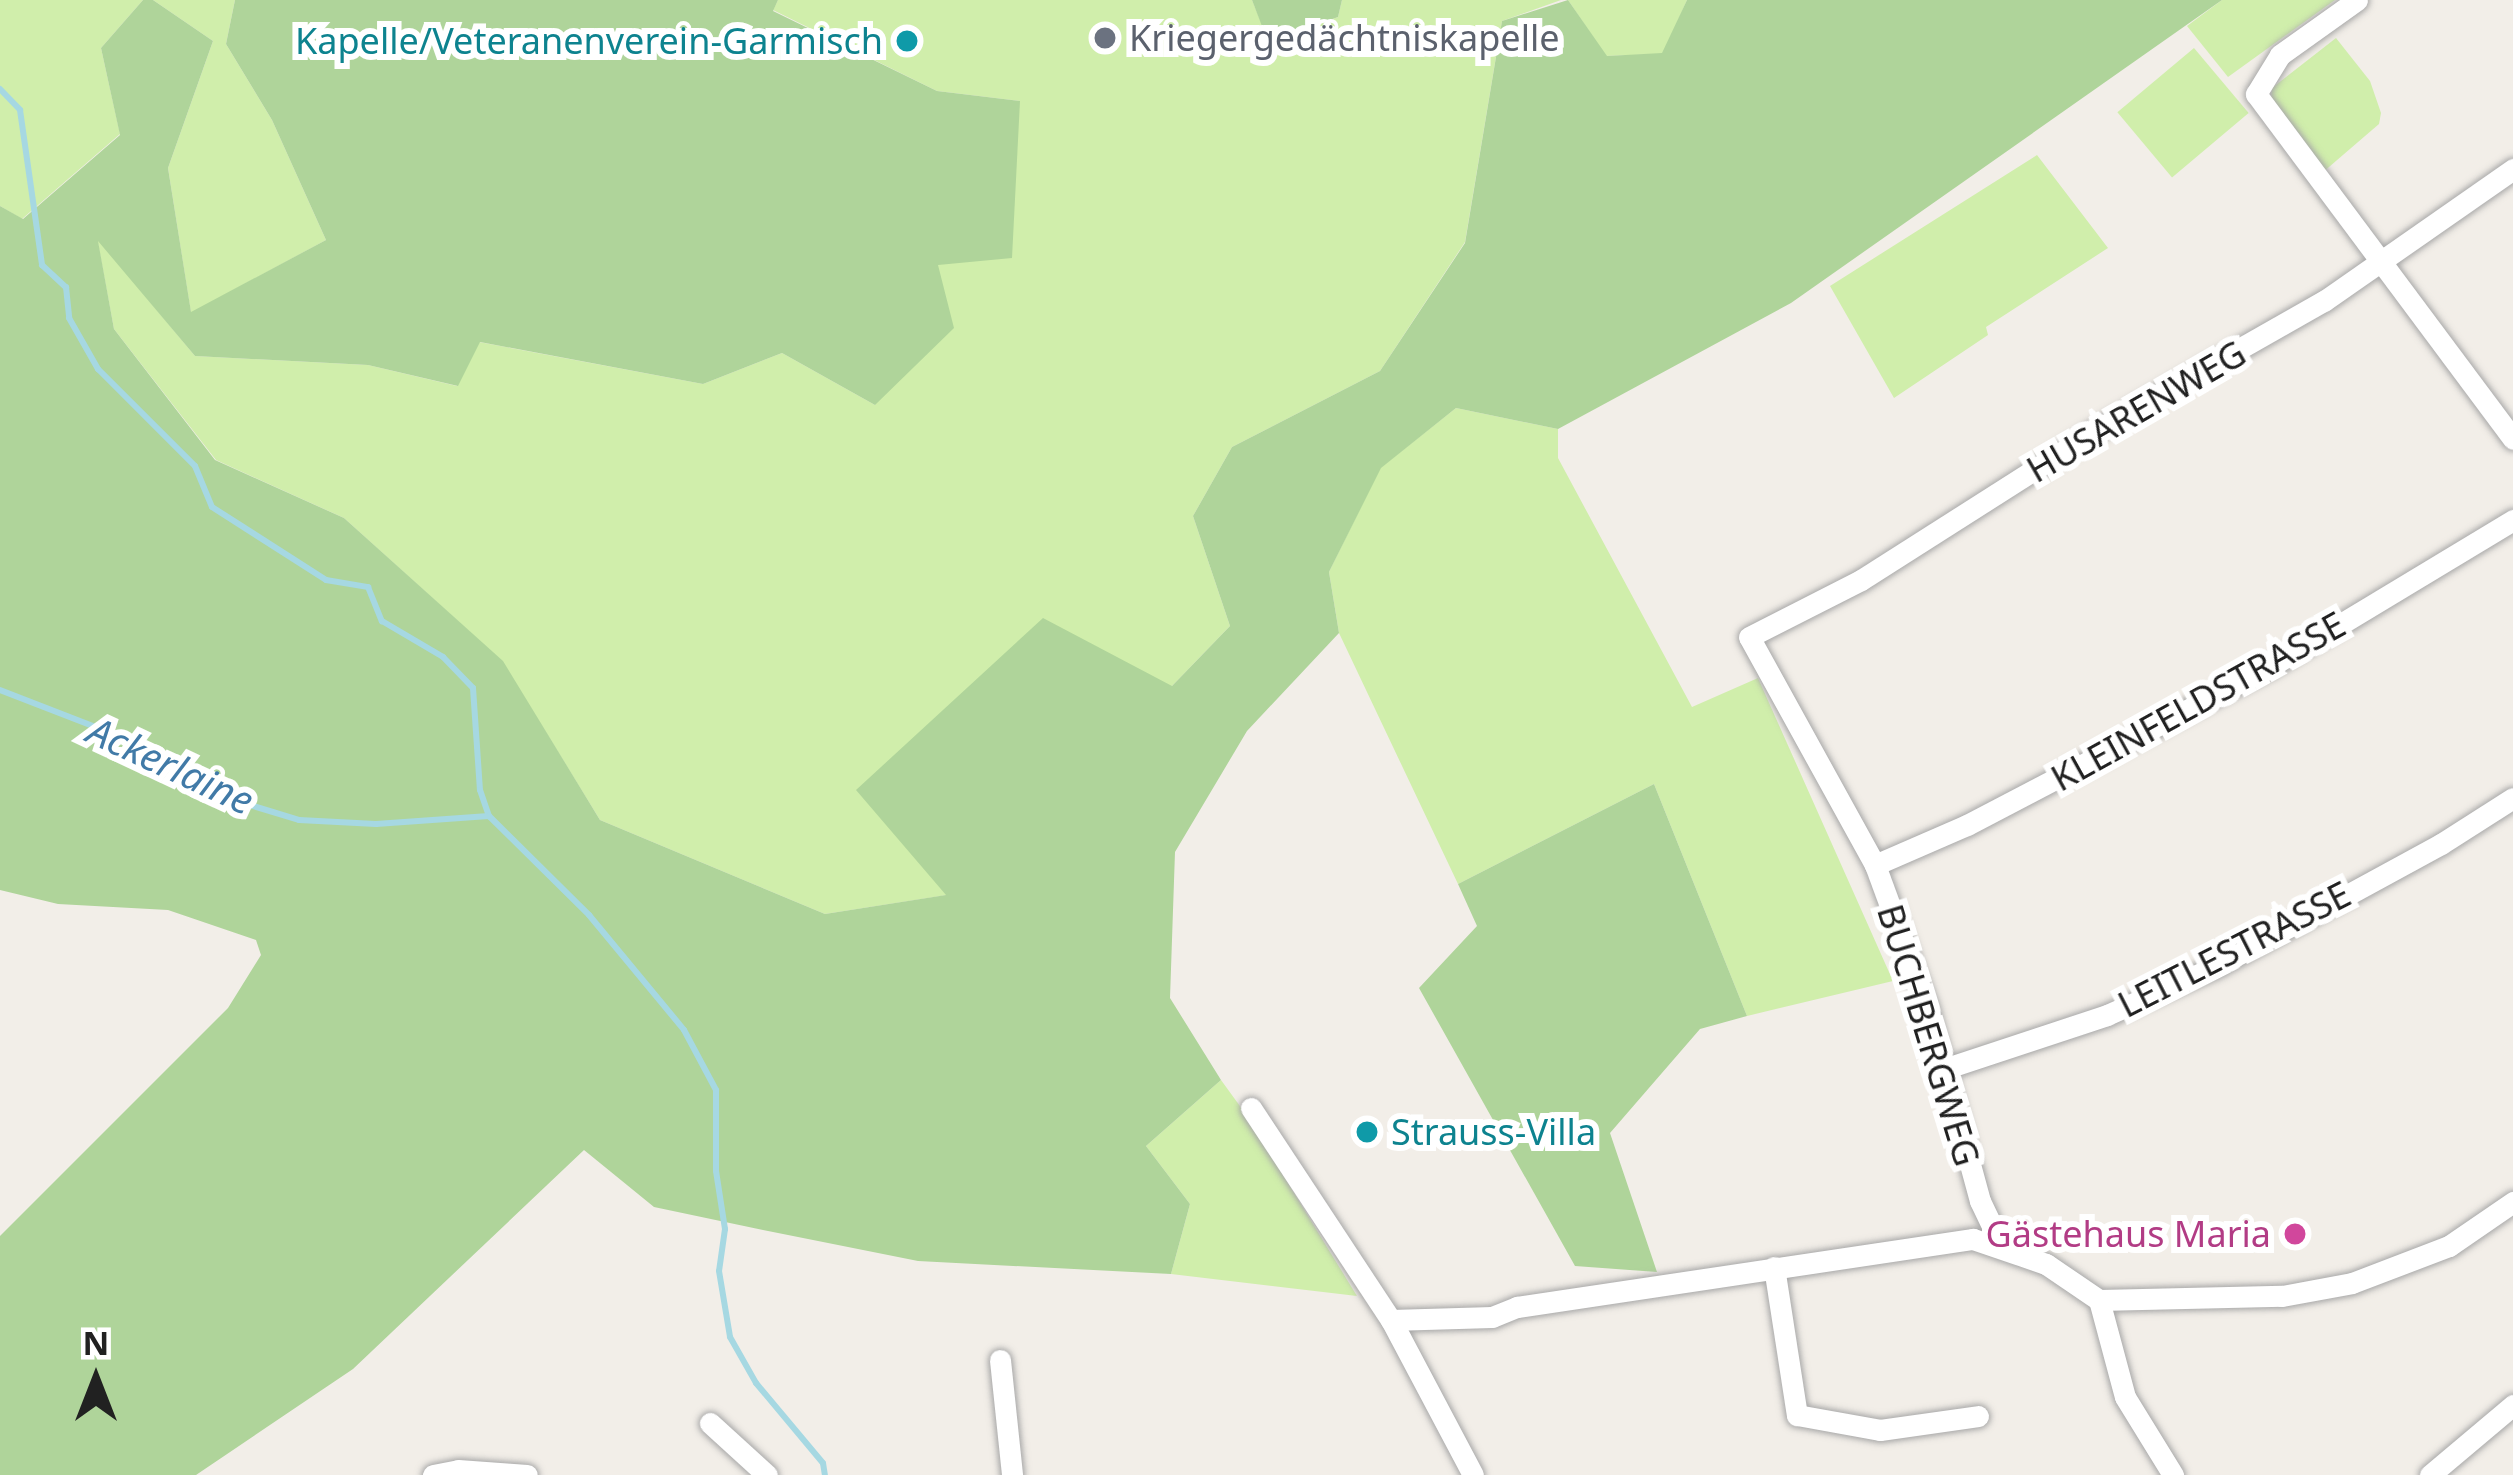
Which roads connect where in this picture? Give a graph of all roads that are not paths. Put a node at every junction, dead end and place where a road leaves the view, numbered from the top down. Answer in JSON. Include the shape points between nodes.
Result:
{"nodes":[{"id":1,"x":2357,"y":0,"type":"edge"},
{"id":2,"x":2513,"y":169,"type":"edge"},
{"id":3,"x":2381,"y":264,"type":"junction"},
{"id":4,"x":2513,"y":439,"type":"edge"},
{"id":5,"x":2513,"y":520,"type":"edge"},
{"id":6,"x":1749,"y":637,"type":"joint"},
{"id":7,"x":2513,"y":798,"type":"edge"},
{"id":8,"x":1875,"y":865,"type":"junction"},
{"id":9,"x":1941,"y":1070,"type":"junction"},
{"id":10,"x":1251,"y":1108,"type":"dead end"},
{"id":11,"x":2513,"y":1202,"type":"edge"},
{"id":12,"x":2001,"y":1245,"type":"junction"},
{"id":13,"x":1774,"y":1267,"type":"junction"},
{"id":14,"x":2099,"y":1300,"type":"junction"},
{"id":15,"x":1391,"y":1320,"type":"junction"},
{"id":16,"x":1000,"y":1360,"type":"dead end"},
{"id":17,"x":2513,"y":1405,"type":"edge"},
{"id":18,"x":1978,"y":1416,"type":"dead end"},
{"id":19,"x":710,"y":1423,"type":"dead end"},
{"id":20,"x":433,"y":1475,"type":"edge"},
{"id":21,"x":527,"y":1475,"type":"edge"},
{"id":22,"x":767,"y":1475,"type":"edge"},
{"id":23,"x":1012,"y":1475,"type":"edge"},
{"id":24,"x":1473,"y":1475,"type":"edge"},
{"id":25,"x":2173,"y":1475,"type":"edge"},
{"id":26,"x":2430,"y":1475,"type":"edge"}],
"edges":[{"from":1,"to":3,"type":"street","via":[[2280,55],[2256,94]]},
{"from":2,"to":3,"type":"street","name":"HUSARENWEG"},
{"from":3,"to":4,"type":"street"},
{"from":3,"to":6,"type":"street","name":"HUSARENWEG","via":[[1861,580]]},
{"from":5,"to":8,"type":"street","name":"KLEINFELDSTRASSE","via":[[2271,666]]},
{"from":6,"to":8,"type":"street","name":"BUCHBERGWEG"},
{"from":7,"to":9,"type":"street","name":"LEITLESTRASSE","via":[[2217,966],[2107,1015]]},
{"from":8,"to":9,"type":"street","name":"BUCHBERGWEG","via":[[1928,1009]]},
{"from":9,"to":12,"type":"street","name":"BUCHBERGWEG"},
{"from":10,"to":15,"type":"street"},
{"from":11,"to":14,"type":"street","via":[[2449,1246],[2352,1283],[2282,1296]]},
{"from":12,"to":13,"type":"street","via":[[1973,1239]]},
{"from":12,"to":14,"type":"street"},
{"from":13,"to":15,"type":"street","via":[[1492,1317]]},
{"from":13,"to":18,"type":"street","via":[[1797,1415],[1880,1430]]},
{"from":14,"to":25,"type":"street","via":[[2125,1397]]},
{"from":15,"to":24,"type":"street"},
{"from":16,"to":23,"type":"street"},
{"from":17,"to":26,"type":"street"},
{"from":19,"to":22,"type":"street"},
{"from":20,"to":21,"type":"street"}]}
